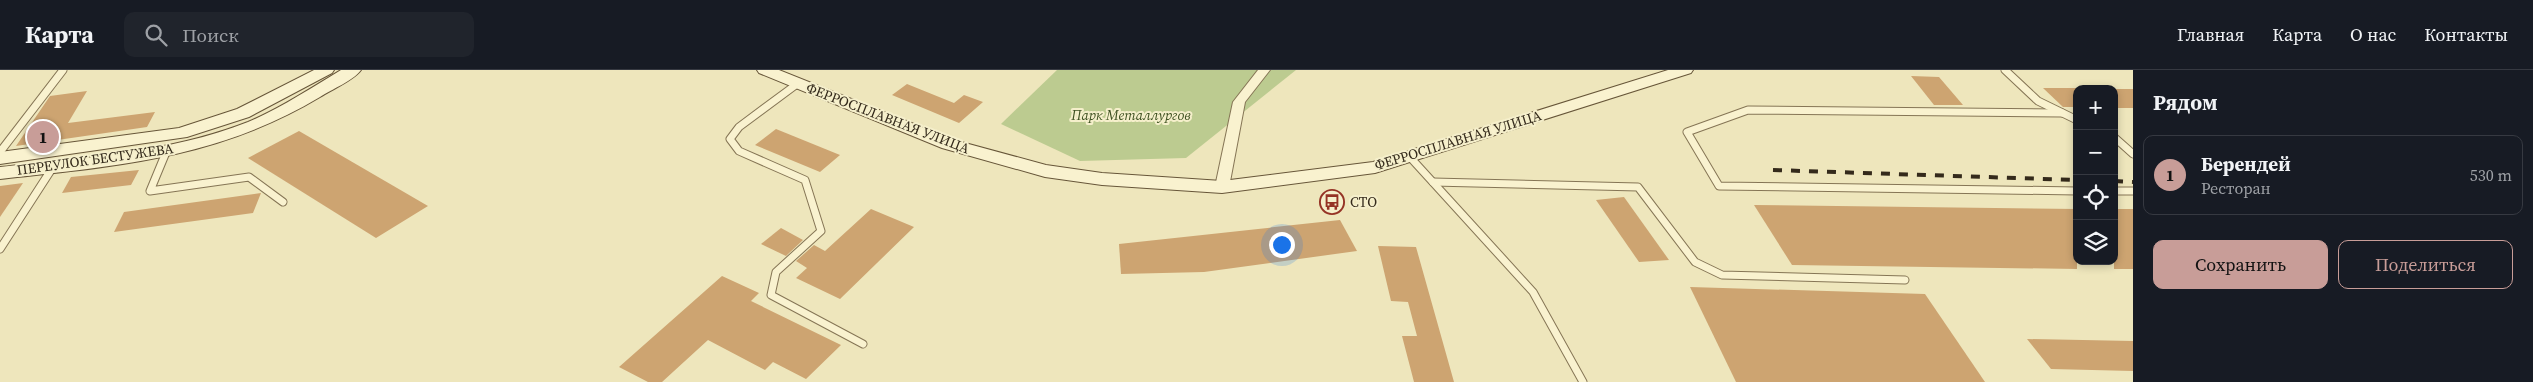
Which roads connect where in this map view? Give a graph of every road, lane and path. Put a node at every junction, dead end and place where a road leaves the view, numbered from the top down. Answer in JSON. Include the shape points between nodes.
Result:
{"nodes":[{"id":1,"x":63,"y":70,"type":"edge"},
{"id":2,"x":326,"y":70,"type":"edge"},
{"id":3,"x":353,"y":70,"type":"edge"},
{"id":4,"x":765,"y":70,"type":"edge"},
{"id":5,"x":1264,"y":70,"type":"edge"},
{"id":6,"x":1685,"y":70,"type":"edge"},
{"id":7,"x":2006,"y":70,"type":"edge"},
{"id":8,"x":797,"y":84,"type":"junction"},
{"id":9,"x":2062,"y":113,"type":"junction"},
{"id":10,"x":2073,"y":118,"type":"edge"},
{"id":11,"x":2118,"y":141,"type":"edge"},
{"id":12,"x":167,"y":150,"type":"junction"},
{"id":13,"x":0,"y":152,"type":"edge"},
{"id":14,"x":2133,"y":154,"type":"edge"},
{"id":15,"x":1409,"y":156,"type":"junction"},
{"id":16,"x":0,"y":158,"type":"edge"},
{"id":17,"x":54,"y":166,"type":"junction"},
{"id":18,"x":0,"y":173,"type":"edge"},
{"id":19,"x":1433,"y":182,"type":"junction"},
{"id":20,"x":1222,"y":187,"type":"junction"},
{"id":21,"x":2073,"y":190,"type":"edge"},
{"id":22,"x":2118,"y":191,"type":"edge"},
{"id":23,"x":2133,"y":191,"type":"edge"},
{"id":24,"x":282,"y":202,"type":"dead end"},
{"id":25,"x":0,"y":249,"type":"edge"},
{"id":26,"x":1905,"y":280,"type":"dead end"},
{"id":27,"x":863,"y":344,"type":"dead end"},
{"id":28,"x":1583,"y":382,"type":"edge"}],
"edges":[{"from":1,"to":13,"type":"lane"},
{"from":2,"to":16,"type":"main road","name":"ПЕРЕУЛОК БЕСТУЖЕВА","via":[[243,113],[181,133]]},
{"from":3,"to":12,"type":"main road","name":"ПЕРЕУЛОК БЕСТУЖЕВА","via":[[254,125]]},
{"from":4,"to":8,"type":"main road","name":"ФЕРРОСПЛАВНАЯ УЛИЦА"},
{"from":5,"to":20,"type":"street","via":[[1239,102]]},
{"from":6,"to":15,"type":"main road","name":"ФЕРРОСПЛАВНАЯ УЛИЦА"},
{"from":7,"to":9,"type":"lane","via":[[2038,102]]},
{"from":8,"to":20,"type":"main road","name":"ФЕРРОСПЛАВНАЯ УЛИЦА","via":[[948,144],[1046,172]]},
{"from":8,"to":27,"type":"lane","via":[[739,127],[730,139],[739,150],[805,180],[821,231],[776,272],[771,295]]},
{"from":9,"to":10,"type":"lane"},
{"from":9,"to":21,"type":"lane","via":[[1748,110],[1687,132],[1718,186]]},
{"from":11,"to":14,"type":"lane"},
{"from":12,"to":17,"type":"main road","name":"ПЕРЕУЛОК БЕСТУЖЕВА"},
{"from":12,"to":24,"type":"lane","via":[[150,192],[249,177]]},
{"from":15,"to":19,"type":"lane"},
{"from":15,"to":20,"type":"main road","name":"ФЕРРОСПЛАВНАЯ УЛИЦА","via":[[1375,167]]},
{"from":17,"to":18,"type":"main road","name":"ПЕРЕУЛОК БЕСТУЖЕВА"},
{"from":17,"to":25,"type":"lane"},
{"from":19,"to":26,"type":"lane","via":[[1638,187],[1695,262],[1722,275]]},
{"from":19,"to":28,"type":"lane","via":[[1534,292]]},
{"from":22,"to":23,"type":"lane"}]}
